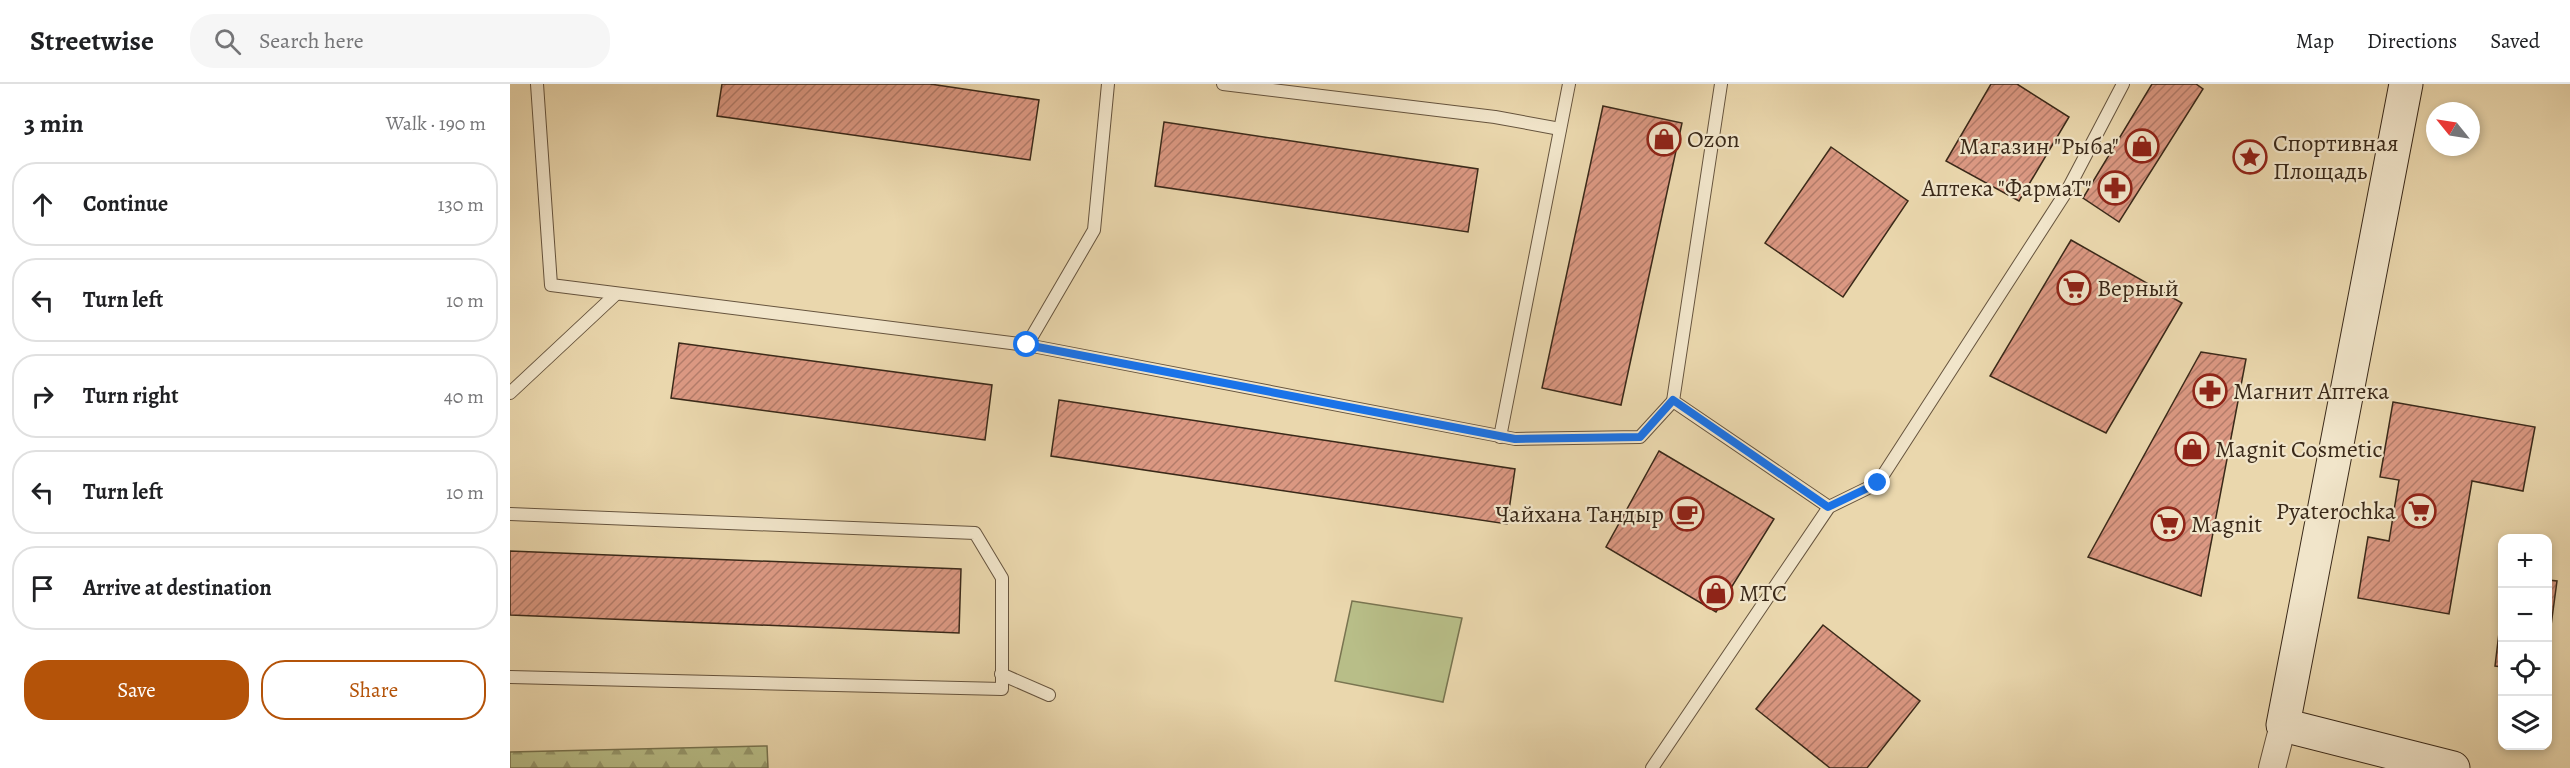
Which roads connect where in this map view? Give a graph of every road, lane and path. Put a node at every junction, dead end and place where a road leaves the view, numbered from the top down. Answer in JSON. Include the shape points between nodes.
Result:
{"nodes":[{"id":1,"x":537,"y":84,"type":"edge"},
{"id":2,"x":1108,"y":84,"type":"edge"},
{"id":3,"x":1223,"y":84,"type":"edge"},
{"id":4,"x":1569,"y":84,"type":"edge"},
{"id":5,"x":1721,"y":84,"type":"edge"},
{"id":6,"x":2122,"y":84,"type":"edge"},
{"id":7,"x":2406,"y":84,"type":"edge"},
{"id":8,"x":1560,"y":129,"type":"junction"},
{"id":9,"x":616,"y":294,"type":"junction"},
{"id":10,"x":1027,"y":345,"type":"junction"},
{"id":11,"x":510,"y":393,"type":"edge"},
{"id":12,"x":1673,"y":400,"type":"junction"},
{"id":13,"x":1500,"y":437,"type":"junction"},
{"id":14,"x":1828,"y":507,"type":"junction"},
{"id":15,"x":510,"y":514,"type":"edge"},
{"id":16,"x":1001,"y":674,"type":"junction"},
{"id":17,"x":510,"y":677,"type":"edge"},
{"id":18,"x":1049,"y":694,"type":"dead end"},
{"id":19,"x":2283,"y":725,"type":"junction"},
{"id":20,"x":1652,"y":768,"type":"edge"},
{"id":21,"x":2272,"y":768,"type":"edge"},
{"id":22,"x":2453,"y":768,"type":"edge"}],
"edges":[{"from":1,"to":9,"type":"lane","via":[[551,285]]},
{"from":2,"to":10,"type":"lane","via":[[1094,230]]},
{"from":3,"to":8,"type":"lane","via":[[1495,117]]},
{"from":4,"to":8,"type":"lane"},
{"from":5,"to":12,"type":"lane"},
{"from":6,"to":14,"type":"lane","via":[[2068,189],[1878,483]]},
{"from":7,"to":19,"type":"street"},
{"from":8,"to":13,"type":"lane"},
{"from":9,"to":10,"type":"lane"},
{"from":9,"to":11,"type":"lane"},
{"from":10,"to":13,"type":"lane"},
{"from":12,"to":13,"type":"lane","via":[[1640,437]]},
{"from":12,"to":14,"type":"lane"},
{"from":14,"to":20,"type":"lane"},
{"from":15,"to":16,"type":"lane","via":[[975,533],[1002,578]]},
{"from":16,"to":17,"type":"lane","via":[[1002,689]]},
{"from":16,"to":18,"type":"lane"},
{"from":19,"to":21,"type":"street"},
{"from":19,"to":22,"type":"street"}]}
